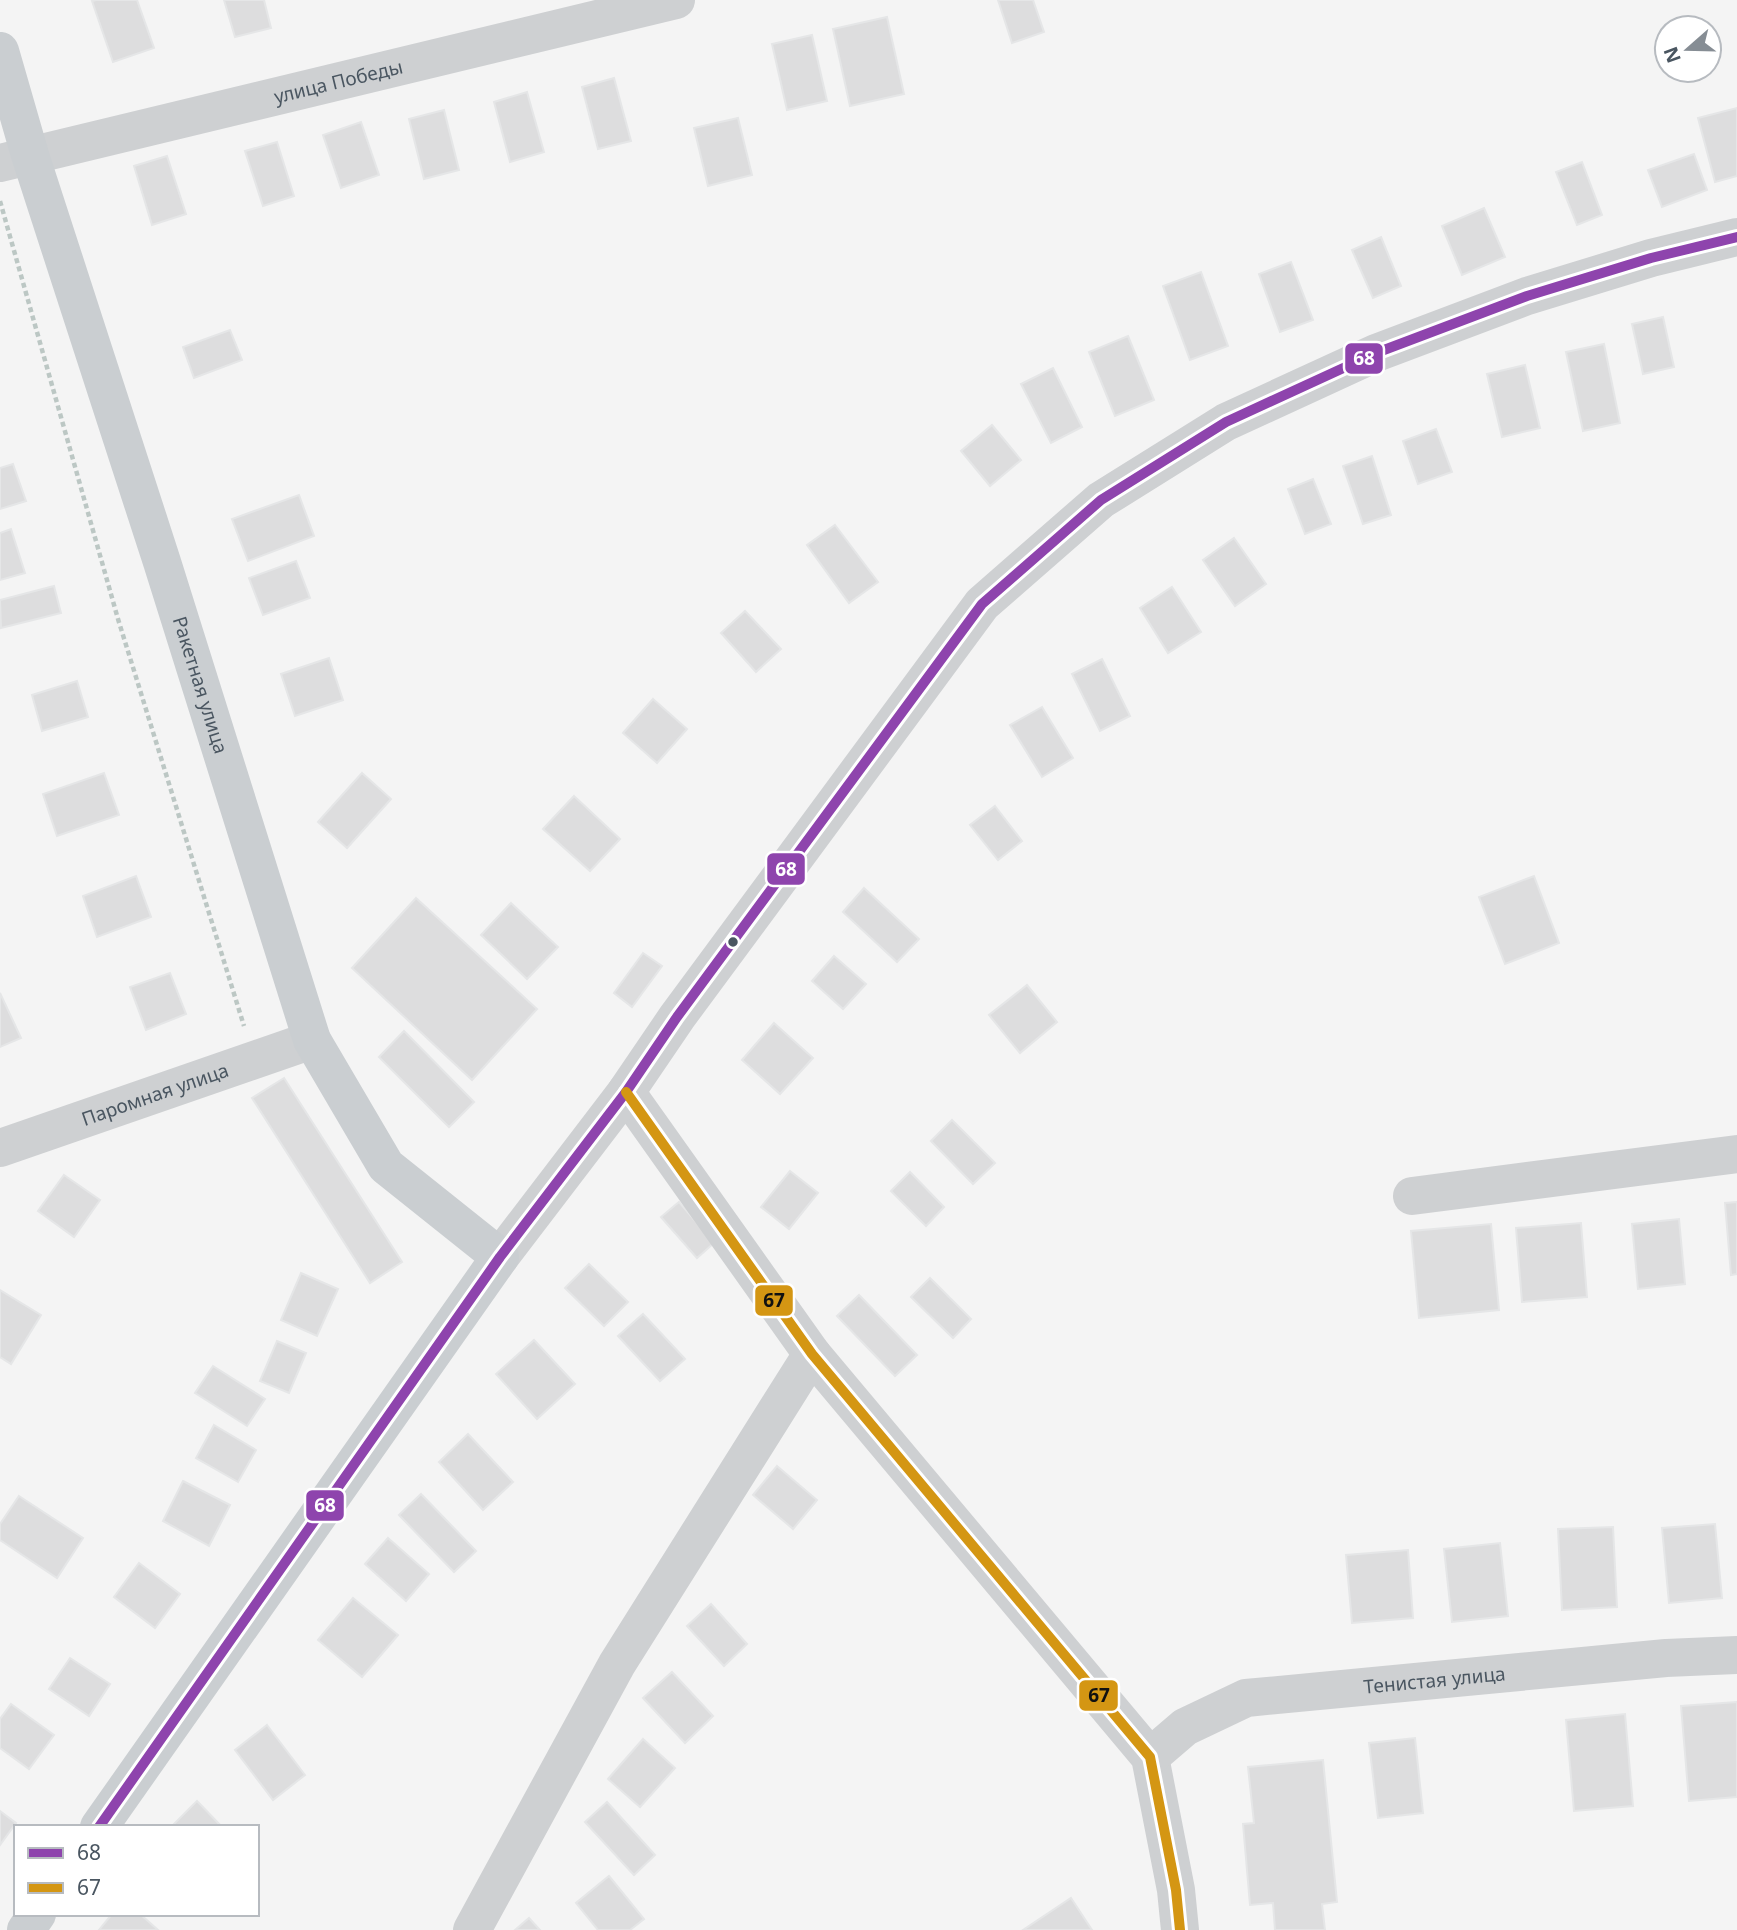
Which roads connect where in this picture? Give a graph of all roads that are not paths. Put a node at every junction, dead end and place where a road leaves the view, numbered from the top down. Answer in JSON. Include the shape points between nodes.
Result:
{"nodes":[{"id":1,"x":676,"y":0,"type":"edge"},
{"id":2,"x":0,"y":51,"type":"edge"},
{"id":3,"x":15,"y":159,"type":"edge"},
{"id":4,"x":1737,"y":237,"type":"edge"},
{"id":5,"x":312,"y":1040,"type":"junction"},
{"id":6,"x":626,"y":1092,"type":"junction"},
{"id":7,"x":0,"y":1147,"type":"edge"},
{"id":8,"x":1737,"y":1154,"type":"edge"},
{"id":9,"x":1412,"y":1196,"type":"dead end"},
{"id":10,"x":500,"y":1257,"type":"junction"},
{"id":11,"x":812,"y":1354,"type":"junction"},
{"id":12,"x":1737,"y":1655,"type":"edge"},
{"id":13,"x":1150,"y":1757,"type":"junction"},
{"id":14,"x":100,"y":1825,"type":"edge"},
{"id":15,"x":472,"y":1930,"type":"edge"},
{"id":16,"x":1180,"y":1930,"type":"edge"}],
"edges":[{"from":1,"to":3,"type":"street","name":"улица Победы"},
{"from":2,"to":3,"type":"main road","name":"Ракетная улица"},
{"from":3,"to":5,"type":"main road","name":"Ракетная улица","via":[[162,562]]},
{"from":4,"to":6,"type":"street","via":[[1651,257],[1527,296],[1376,354],[1226,422],[1101,500],[982,604]]},
{"from":5,"to":7,"type":"street","name":"Паромная улица"},
{"from":5,"to":10,"type":"main road","name":"Ракетная улица","via":[[386,1166]]},
{"from":6,"to":10,"type":"street"},
{"from":6,"to":11,"type":"street"},
{"from":8,"to":9,"type":"street"},
{"from":10,"to":14,"type":"main road"},
{"from":11,"to":13,"type":"street"},
{"from":11,"to":15,"type":"street","via":[[617,1664]]},
{"from":12,"to":13,"type":"street","name":"Тенистая улица","via":[[1247,1698],[1185,1727]]},
{"from":13,"to":16,"type":"street"}]}
